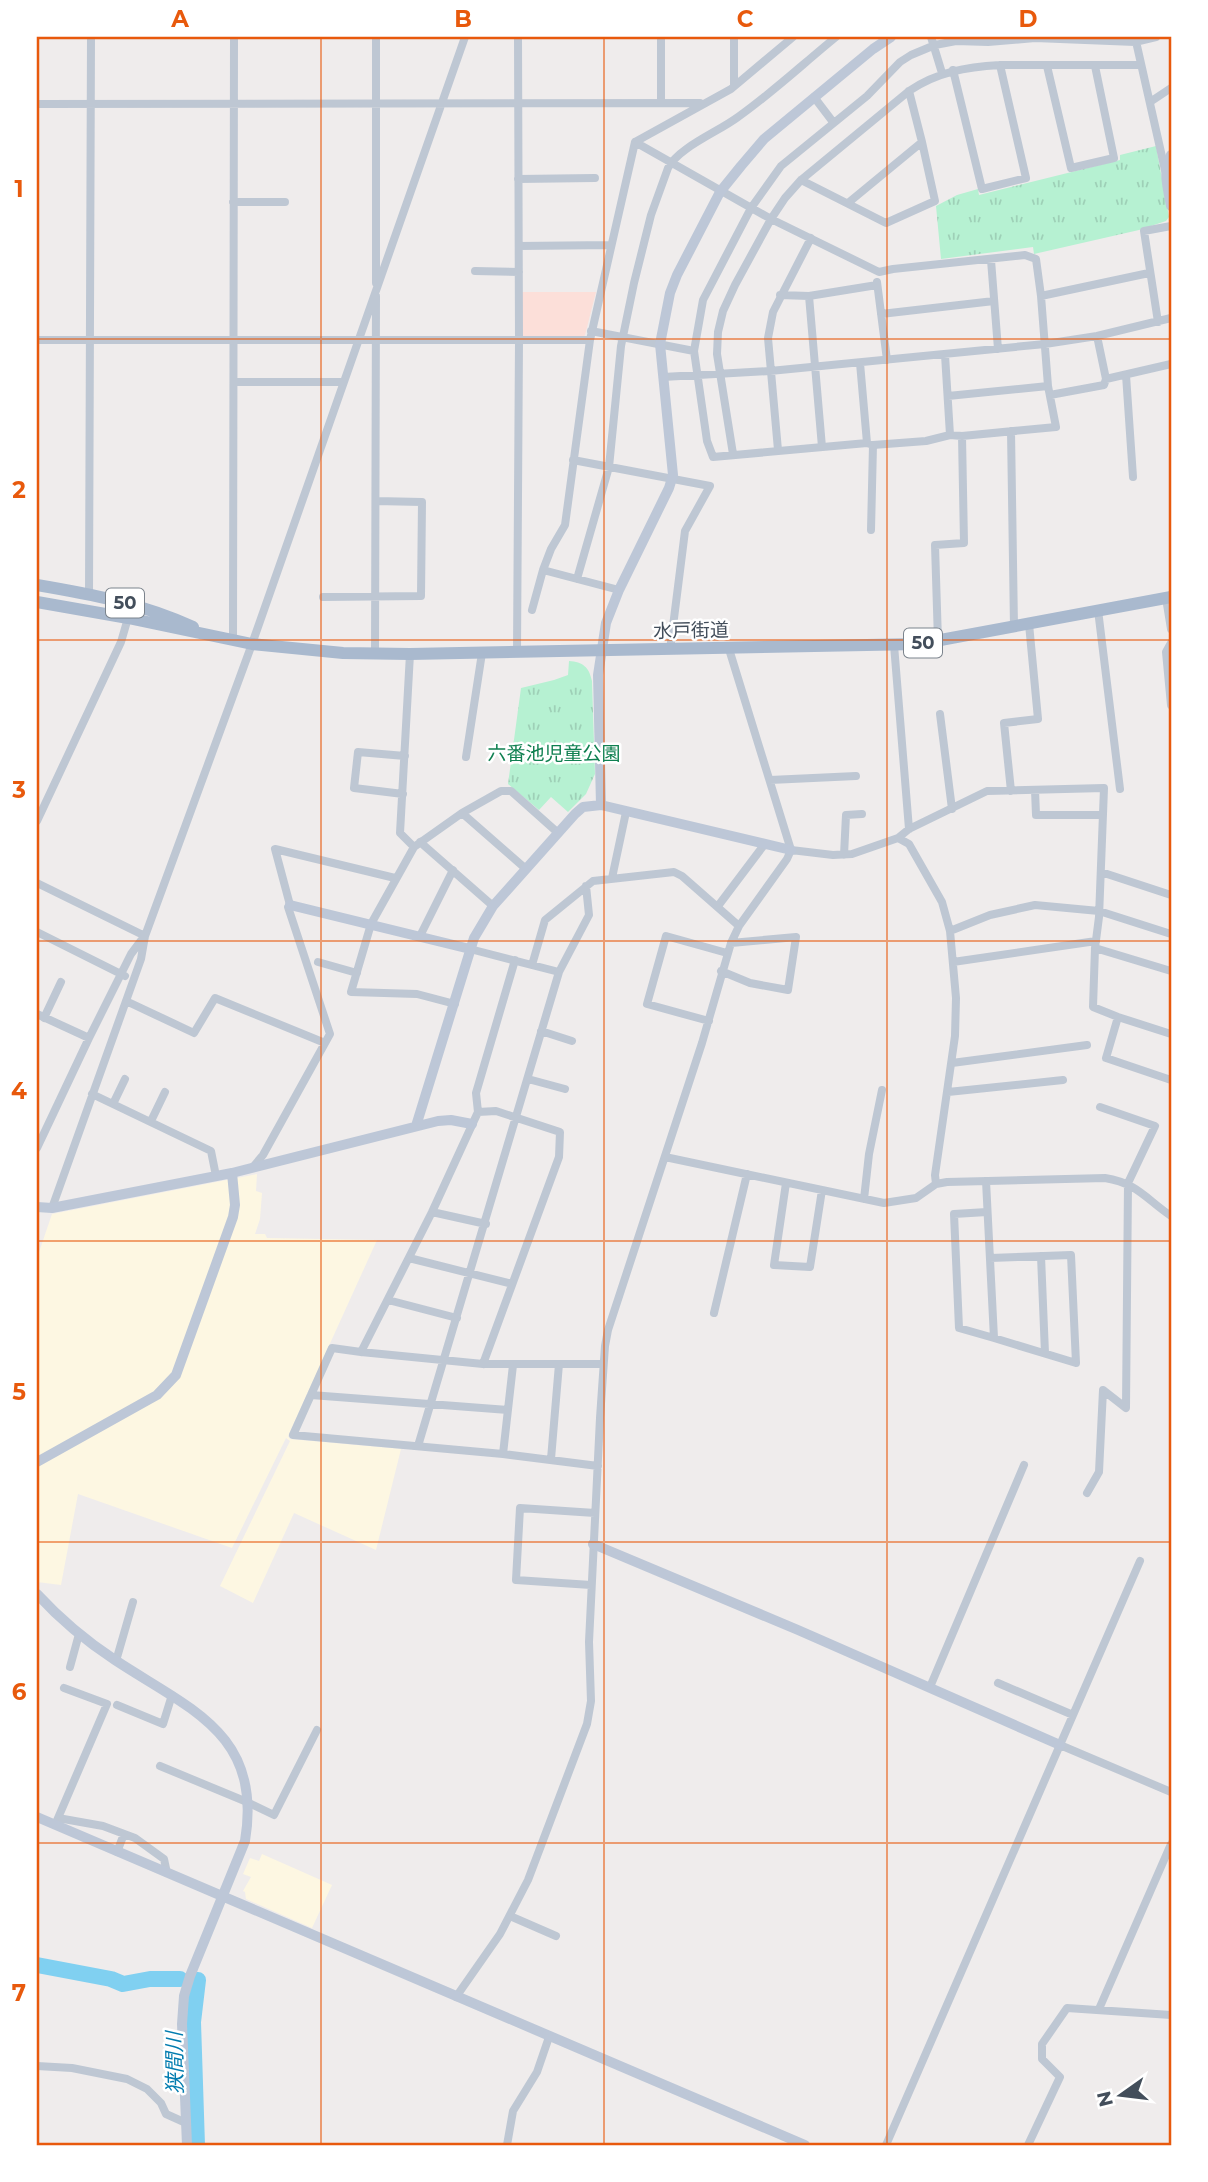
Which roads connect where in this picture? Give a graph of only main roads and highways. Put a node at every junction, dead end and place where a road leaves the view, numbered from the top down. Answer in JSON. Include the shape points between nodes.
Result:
{"nodes":[{"id":1,"x":37,"y":585,"type":"edge"},
{"id":2,"x":1168,"y":598,"type":"edge"},
{"id":3,"x":37,"y":602,"type":"edge"},
{"id":4,"x":209,"y":635,"type":"junction"}],
"edges":[{"from":1,"to":4,"type":"main road","name":"水戸街道","number":"50","via":[[171,617]]},
{"from":2,"to":4,"type":"main road","name":"水戸街道","number":"50","via":[[894,645],[375,654],[309,651]]},
{"from":3,"to":4,"type":"main road","name":"水戸街道","number":"50"}]}
